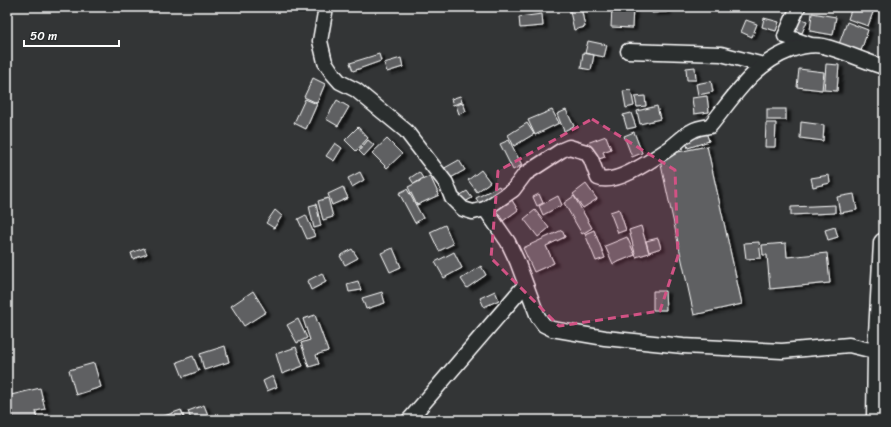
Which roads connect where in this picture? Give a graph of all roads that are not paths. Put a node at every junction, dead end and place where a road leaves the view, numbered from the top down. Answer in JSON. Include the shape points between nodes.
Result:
{"nodes":[{"id":1,"x":326,"y":7,"type":"edge"},
{"id":2,"x":798,"y":7,"type":"edge"},
{"id":3,"x":811,"y":45,"type":"junction"},
{"id":4,"x":628,"y":51,"type":"dead end"},
{"id":5,"x":764,"y":65,"type":"junction"},
{"id":6,"x":884,"y":67,"type":"edge"},
{"id":7,"x":485,"y":209,"type":"junction"},
{"id":8,"x":884,"y":243,"type":"edge"},
{"id":9,"x":525,"y":285,"type":"junction"},
{"id":10,"x":878,"y":352,"type":"junction"},
{"id":11,"x":409,"y":420,"type":"edge"},
{"id":12,"x":877,"y":420,"type":"edge"}],
"edges":[{"from":1,"to":7,"type":"street","via":[[320,41],[325,62],[333,74],[406,131],[446,183],[452,198],[463,210],[473,212]]},
{"from":2,"to":3,"type":"street","via":[[786,36]]},
{"from":3,"to":5,"type":"street","via":[[786,52]]},
{"from":3,"to":6,"type":"street","via":[[823,46]]},
{"from":4,"to":5,"type":"street","via":[[721,54]]},
{"from":5,"to":7,"type":"street","via":[[730,98],[710,126],[692,130],[670,148],[630,173],[602,180],[598,178],[586,152],[569,147],[525,174],[513,190]]},
{"from":7,"to":9,"type":"street","via":[[508,242]]},
{"from":8,"to":10,"type":"street"},
{"from":9,"to":10,"type":"street","via":[[538,317],[544,325],[552,329],[605,338],[683,346],[782,351],[849,345]]},
{"from":9,"to":11,"type":"street"},
{"from":10,"to":12,"type":"street"}]}
